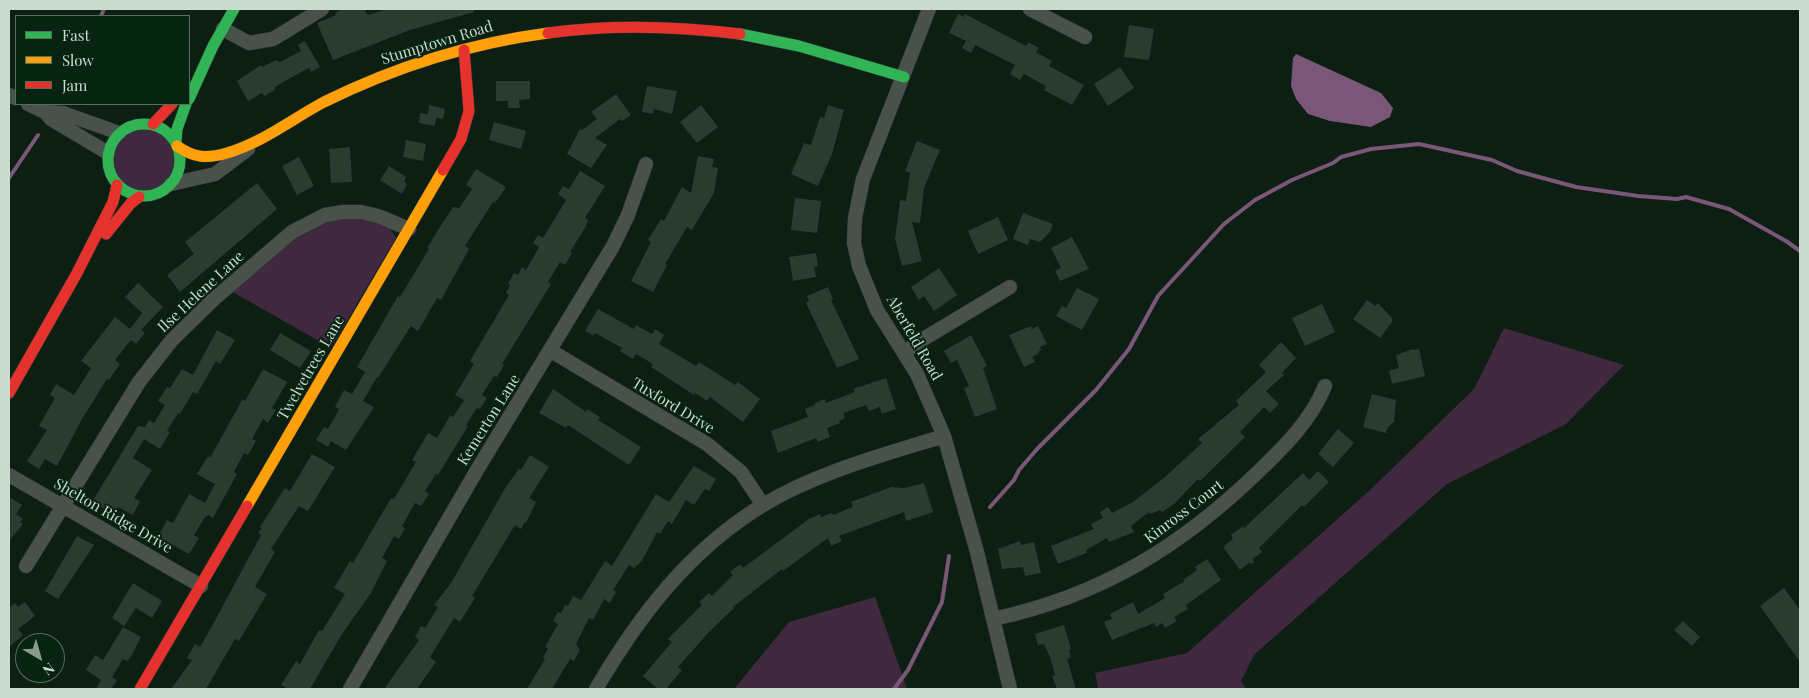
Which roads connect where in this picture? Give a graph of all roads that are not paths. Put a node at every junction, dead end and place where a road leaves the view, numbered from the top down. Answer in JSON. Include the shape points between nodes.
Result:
{"nodes":[{"id":1,"x":234,"y":9,"type":"edge"},
{"id":2,"x":322,"y":9,"type":"edge"},
{"id":3,"x":929,"y":9,"type":"edge"},
{"id":4,"x":1030,"y":9,"type":"edge"},
{"id":5,"x":222,"y":29,"type":"junction"},
{"id":6,"x":1085,"y":37,"type":"dead end"},
{"id":7,"x":212,"y":46,"type":"junction"},
{"id":8,"x":464,"y":50,"type":"junction"},
{"id":9,"x":904,"y":77,"type":"junction"},
{"id":10,"x":190,"y":79,"type":"edge"},
{"id":11,"x":190,"y":96,"type":"edge"},
{"id":12,"x":30,"y":105,"type":"edge"},
{"id":13,"x":171,"y":105,"type":"edge"},
{"id":14,"x":186,"y":105,"type":"edge"},
{"id":15,"x":45,"y":112,"type":"junction"},
{"id":16,"x":153,"y":124,"type":"junction"},
{"id":17,"x":118,"y":133,"type":"junction"},
{"id":18,"x":258,"y":140,"type":"junction"},
{"id":19,"x":177,"y":144,"type":"junction"},
{"id":20,"x":108,"y":153,"type":"junction"},
{"id":21,"x":646,"y":164,"type":"dead end"},
{"id":22,"x":171,"y":184,"type":"junction"},
{"id":23,"x":117,"y":186,"type":"junction"},
{"id":24,"x":139,"y":197,"type":"junction"},
{"id":25,"x":409,"y":229,"type":"junction"},
{"id":26,"x":77,"y":273,"type":"junction"},
{"id":27,"x":1010,"y":287,"type":"dead end"},
{"id":28,"x":551,"y":351,"type":"junction"},
{"id":29,"x":904,"y":353,"type":"junction"},
{"id":30,"x":1325,"y":386,"type":"dead end"},
{"id":31,"x":9,"y":393,"type":"edge"},
{"id":32,"x":944,"y":436,"type":"junction"},
{"id":33,"x":9,"y":475,"type":"edge"},
{"id":34,"x":764,"y":505,"type":"junction"},
{"id":35,"x":64,"y":506,"type":"junction"},
{"id":36,"x":26,"y":566,"type":"dead end"},
{"id":37,"x":201,"y":586,"type":"junction"},
{"id":38,"x":993,"y":619,"type":"junction"},
{"id":39,"x":140,"y":689,"type":"edge"},
{"id":40,"x":350,"y":689,"type":"edge"},
{"id":41,"x":596,"y":689,"type":"edge"},
{"id":42,"x":1010,"y":689,"type":"edge"}],
"edges":[{"from":1,"to":5,"type":"street"},
{"from":2,"to":5,"type":"street","via":[[273,39],[249,43]]},
{"from":3,"to":9,"type":"street","name":"Aberfeld Road"},
{"from":4,"to":6,"type":"street"},
{"from":5,"to":7,"type":"street"},
{"from":7,"to":10,"type":"street"},
{"from":7,"to":11,"type":"street"},
{"from":8,"to":9,"type":"street","name":"Stumptown Road","via":[[518,36],[566,29],[615,25],[702,29],[782,42]]},
{"from":8,"to":18,"type":"street","name":"Stumptown Road","via":[[359,86]]},
{"from":8,"to":25,"type":"street","name":"Twelvetrees Lane","via":[[470,97],[466,127]]},
{"from":9,"to":29,"type":"street","name":"Aberfeld Road","via":[[863,179],[854,242],[859,266],[877,310]]},
{"from":12,"to":15,"type":"street"},
{"from":13,"to":16,"type":"street"},
{"from":14,"to":19,"type":"street","via":[[177,129]]},
{"from":15,"to":17,"type":"street","via":[[63,113]]},
{"from":15,"to":20,"type":"street","via":[[51,120]]},
{"from":16,"to":17,"type":"street","via":[[137,124]]},
{"from":16,"to":19,"type":"street","via":[[168,132]]},
{"from":17,"to":20,"type":"street"},
{"from":18,"to":19,"type":"street","name":"Stumptown Road","via":[[209,158],[195,157]]},
{"from":18,"to":22,"type":"street","name":"Stumptown Road","via":[[215,174]]},
{"from":19,"to":22,"type":"street","via":[[180,164]]},
{"from":20,"to":23,"type":"street","via":[[109,172]]},
{"from":21,"to":28,"type":"street","name":"Kemerton Lane","via":[[613,246]]},
{"from":22,"to":24,"type":"street","via":[[161,192]]},
{"from":23,"to":24,"type":"street"},
{"from":23,"to":26,"type":"street","via":[[113,202]]},
{"from":24,"to":26,"type":"street","via":[[125,210]]},
{"from":25,"to":35,"type":"street","name":"Ilse Helene Lane","via":[[378,216],[343,212],[325,215],[292,232],[172,340],[121,409]]},
{"from":25,"to":37,"type":"street","name":"Twelvetrees Lane"},
{"from":26,"to":31,"type":"street"},
{"from":27,"to":29,"type":"street"},
{"from":28,"to":34,"type":"street","name":"Tuxford Drive","via":[[722,456],[741,472]]},
{"from":28,"to":40,"type":"street","name":"Kemerton Lane","via":[[477,470]]},
{"from":29,"to":32,"type":"street","name":"Aberfeld Road","via":[[926,392]]},
{"from":30,"to":38,"type":"street","name":"Kinross Court","via":[[1300,429],[1280,450],[1236,493],[1166,549],[1112,579],[1061,601]]},
{"from":32,"to":34,"type":"street","via":[[838,471]]},
{"from":32,"to":38,"type":"street","name":"Aberfeld Road"},
{"from":33,"to":35,"type":"street","name":"Shelton Ridge Drive"},
{"from":34,"to":41,"type":"street","via":[[727,530],[673,579],[622,645]]},
{"from":35,"to":36,"type":"street","name":"Ilse Helene Lane"},
{"from":35,"to":37,"type":"street","name":"Shelton Ridge Drive"},
{"from":37,"to":39,"type":"street","name":"Twelvetrees Lane"},
{"from":38,"to":42,"type":"street","name":"Aberfeld Road"}]}
